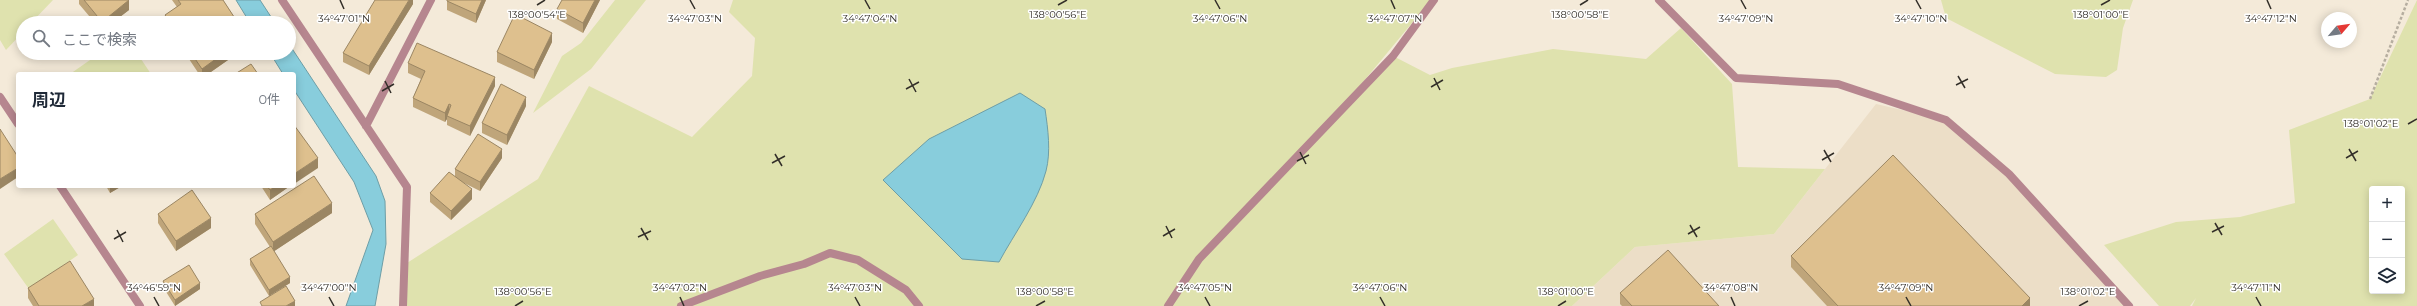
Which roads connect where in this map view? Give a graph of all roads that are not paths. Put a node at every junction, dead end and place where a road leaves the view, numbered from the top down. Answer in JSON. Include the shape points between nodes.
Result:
{"nodes":[{"id":1,"x":282,"y":0,"type":"edge"},
{"id":2,"x":431,"y":0,"type":"edge"},
{"id":3,"x":1434,"y":0,"type":"edge"},
{"id":4,"x":1659,"y":0,"type":"edge"},
{"id":5,"x":293,"y":16,"type":"edge"},
{"id":6,"x":296,"y":21,"type":"edge"},
{"id":7,"x":0,"y":97,"type":"edge"},
{"id":8,"x":16,"y":121,"type":"edge"},
{"id":9,"x":366,"y":126,"type":"junction"},
{"id":10,"x":61,"y":188,"type":"edge"},
{"id":11,"x":140,"y":306,"type":"edge"},
{"id":12,"x":403,"y":306,"type":"edge"},
{"id":13,"x":681,"y":306,"type":"edge"},
{"id":14,"x":919,"y":306,"type":"edge"},
{"id":15,"x":1168,"y":306,"type":"edge"},
{"id":16,"x":2129,"y":306,"type":"edge"}],
"edges":[{"from":1,"to":5,"type":"street"},
{"from":2,"to":9,"type":"street"},
{"from":3,"to":15,"type":"street","via":[[1393,56],[1199,259]]},
{"from":4,"to":16,"type":"street","via":[[1736,78],[1838,84],[1946,120],[2009,174]]},
{"from":6,"to":9,"type":"street"},
{"from":7,"to":8,"type":"street"},
{"from":9,"to":12,"type":"street","via":[[407,187]]},
{"from":10,"to":11,"type":"street"},
{"from":13,"to":14,"type":"street","via":[[830,253],[858,260],[906,290]]}]}
